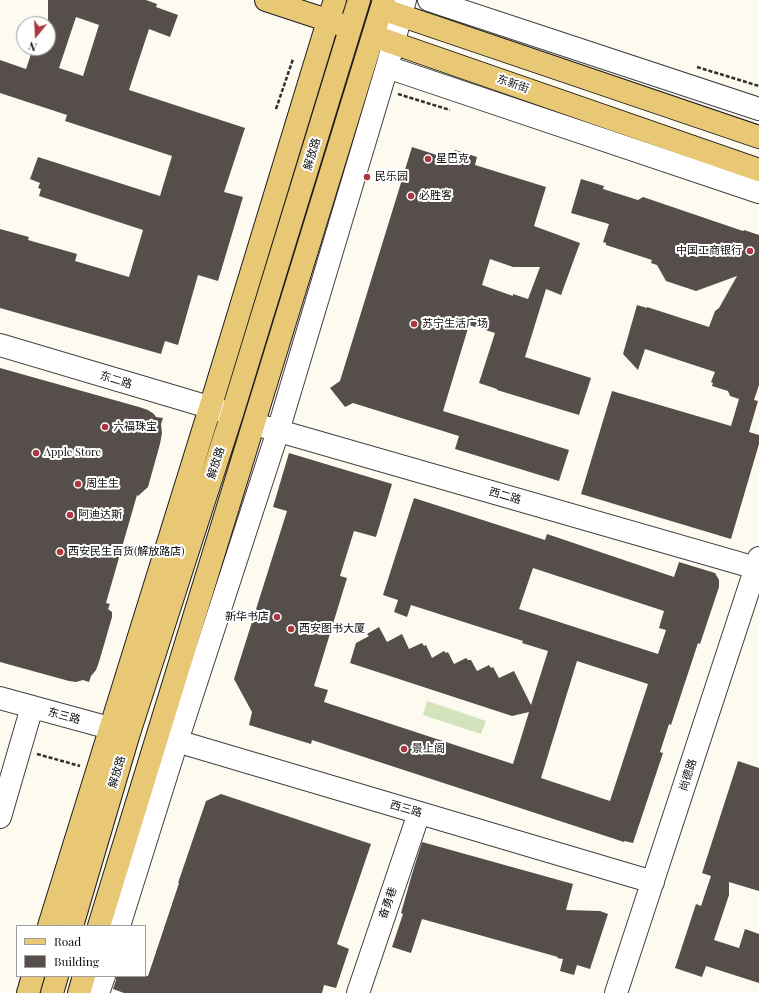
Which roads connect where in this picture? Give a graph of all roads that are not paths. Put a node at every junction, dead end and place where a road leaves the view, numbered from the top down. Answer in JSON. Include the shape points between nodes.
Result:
{"nodes":[{"id":1,"x":266,"y":0,"type":"edge"},
{"id":2,"x":335,"y":0,"type":"edge"},
{"id":3,"x":357,"y":0,"type":"edge"},
{"id":4,"x":429,"y":0,"type":"edge"},
{"id":5,"x":393,"y":6,"type":"edge"},
{"id":6,"x":328,"y":21,"type":"junction"},
{"id":7,"x":350,"y":28,"type":"junction"},
{"id":8,"x":373,"y":36,"type":"junction"},
{"id":9,"x":394,"y":43,"type":"junction"},
{"id":10,"x":387,"y":68,"type":"junction"},
{"id":11,"x":759,"y":109,"type":"edge"},
{"id":12,"x":759,"y":137,"type":"edge"},
{"id":13,"x":759,"y":170,"type":"edge"},
{"id":14,"x":759,"y":192,"type":"edge"},
{"id":15,"x":0,"y":345,"type":"edge"},
{"id":16,"x":210,"y":408,"type":"junction"},
{"id":17,"x":232,"y":414,"type":"junction"},
{"id":18,"x":254,"y":424,"type":"junction"},
{"id":19,"x":278,"y":431,"type":"junction"},
{"id":20,"x":757,"y":563,"type":"edge"},
{"id":21,"x":0,"y":698,"type":"edge"},
{"id":22,"x":32,"y":708,"type":"junction"},
{"id":23,"x":120,"y":731,"type":"junction"},
{"id":24,"x":168,"y":738,"type":"junction"},
{"id":25,"x":419,"y":813,"type":"junction"},
{"id":26,"x":0,"y":817,"type":"edge"},
{"id":27,"x":653,"y":882,"type":"junction"},
{"id":28,"x":49,"y":925,"type":"edge"},
{"id":29,"x":72,"y":925,"type":"edge"},
{"id":30,"x":99,"y":925,"type":"edge"},
{"id":31,"x":119,"y":925,"type":"edge"},
{"id":32,"x":33,"y":977,"type":"edge"},
{"id":33,"x":57,"y":977,"type":"edge"},
{"id":34,"x":84,"y":977,"type":"edge"},
{"id":35,"x":104,"y":977,"type":"edge"},
{"id":36,"x":28,"y":993,"type":"edge"},
{"id":37,"x":52,"y":993,"type":"edge"},
{"id":38,"x":78,"y":993,"type":"edge"},
{"id":39,"x":98,"y":993,"type":"edge"},
{"id":40,"x":358,"y":993,"type":"edge"},
{"id":41,"x":616,"y":993,"type":"edge"}],
"edges":[{"from":1,"to":6,"type":"main road","name":"东新街"},
{"from":2,"to":6,"type":"main road"},
{"from":3,"to":5,"type":"street"},
{"from":3,"to":7,"type":"main road","name":"解放路"},
{"from":4,"to":11,"type":"street"},
{"from":5,"to":8,"type":"main road"},
{"from":5,"to":9,"type":"street"},
{"from":5,"to":12,"type":"main road"},
{"from":6,"to":7,"type":"main road","name":"东新街"},
{"from":6,"to":16,"type":"main road"},
{"from":7,"to":8,"type":"street","name":"东新街"},
{"from":7,"to":17,"type":"main road","name":"解放路"},
{"from":8,"to":9,"type":"main road","name":"东新街"},
{"from":8,"to":18,"type":"main road"},
{"from":9,"to":10,"type":"street"},
{"from":9,"to":13,"type":"main road","name":"东新街"},
{"from":10,"to":14,"type":"street"},
{"from":10,"to":19,"type":"street"},
{"from":15,"to":16,"type":"street","name":"东二路"},
{"from":16,"to":17,"type":"street","name":"东二路"},
{"from":16,"to":23,"type":"main road"},
{"from":17,"to":23,"type":"main road","name":"解放路"},
{"from":18,"to":19,"type":"street","name":"西二路"},
{"from":18,"to":24,"type":"main road"},
{"from":19,"to":20,"type":"street","name":"西二路"},
{"from":19,"to":24,"type":"street"},
{"from":20,"to":27,"type":"street","name":"尚德路"},
{"from":21,"to":22,"type":"street","name":"东三路"},
{"from":22,"to":23,"type":"street","name":"东三路"},
{"from":22,"to":26,"type":"street"},
{"from":23,"to":28,"type":"main road"},
{"from":23,"to":29,"type":"main road","name":"解放路"},
{"from":24,"to":25,"type":"street","name":"西三路"},
{"from":24,"to":30,"type":"main road"},
{"from":24,"to":31,"type":"street"},
{"from":25,"to":27,"type":"street","name":"西三路"},
{"from":25,"to":40,"type":"street","name":"奋勇巷"},
{"from":27,"to":41,"type":"street","name":"尚德路"},
{"from":32,"to":36,"type":"main road"},
{"from":33,"to":37,"type":"main road"},
{"from":34,"to":38,"type":"main road"},
{"from":35,"to":39,"type":"street"}]}
